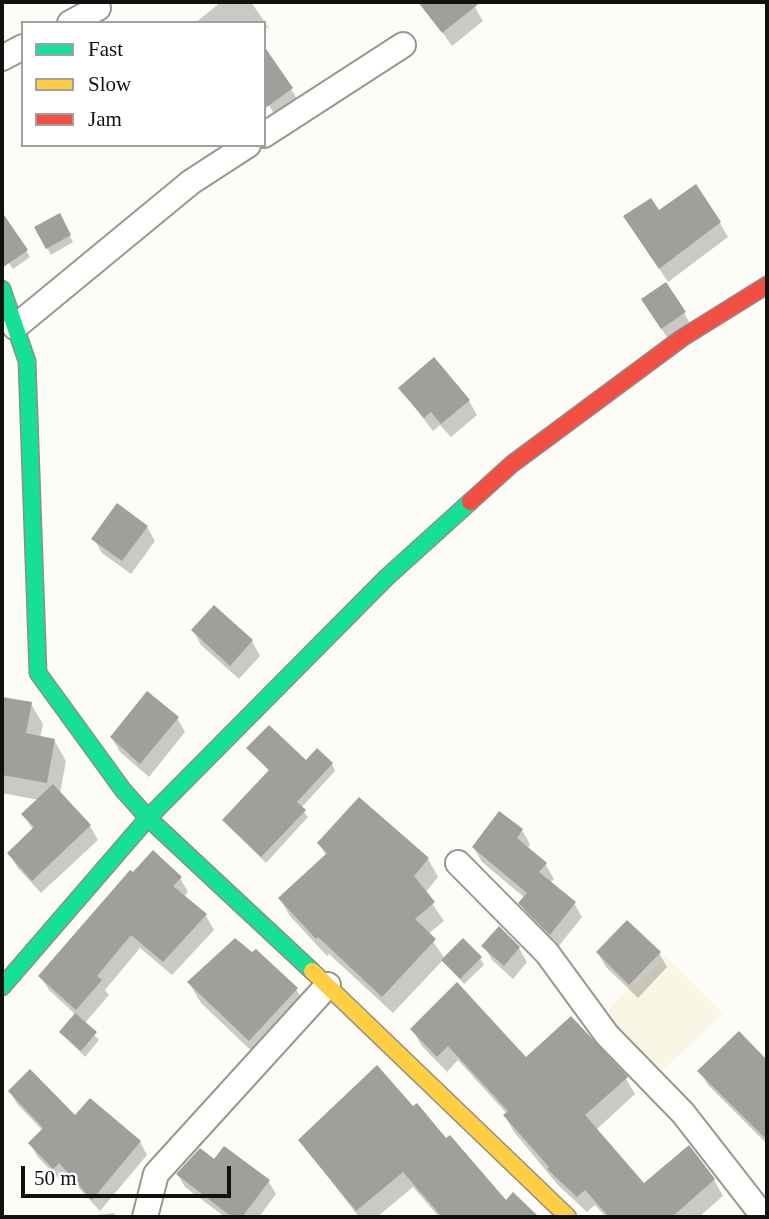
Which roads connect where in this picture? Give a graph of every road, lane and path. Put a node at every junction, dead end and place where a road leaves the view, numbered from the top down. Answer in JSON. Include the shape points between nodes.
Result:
{"nodes":[{"id":1,"x":98,"y":8,"type":"dead end"},
{"id":2,"x":73,"y":21,"type":"edge"},
{"id":3,"x":403,"y":45,"type":"dead end"},
{"id":4,"x":21,"y":48,"type":"edge"},
{"id":5,"x":2,"y":58,"type":"edge"},
{"id":6,"x":266,"y":134,"type":"edge"},
{"id":7,"x":245,"y":147,"type":"edge"},
{"id":8,"x":767,"y":285,"type":"edge"},
{"id":9,"x":2,"y":289,"type":"edge"},
{"id":10,"x":15,"y":327,"type":"junction"},
{"id":11,"x":148,"y":817,"type":"junction"},
{"id":12,"x":458,"y":863,"type":"dead end"},
{"id":13,"x":328,"y":985,"type":"junction"},
{"id":14,"x":2,"y":987,"type":"edge"},
{"id":15,"x":145,"y":1217,"type":"edge"},
{"id":16,"x":568,"y":1217,"type":"edge"},
{"id":17,"x":764,"y":1217,"type":"edge"}],
"edges":[{"from":1,"to":2,"type":"street"},
{"from":3,"to":6,"type":"street"},
{"from":4,"to":5,"type":"street"},
{"from":7,"to":10,"type":"street","via":[[191,182]]},
{"from":8,"to":11,"type":"street","via":[[682,338],[512,464],[386,578]]},
{"from":9,"to":10,"type":"street"},
{"from":10,"to":11,"type":"street","via":[[27,361],[38,673]]},
{"from":11,"to":13,"type":"street"},
{"from":11,"to":14,"type":"street"},
{"from":12,"to":17,"type":"street","via":[[547,953],[607,1035],[683,1114]]},
{"from":13,"to":15,"type":"street","via":[[156,1174]]},
{"from":13,"to":16,"type":"street"}]}
